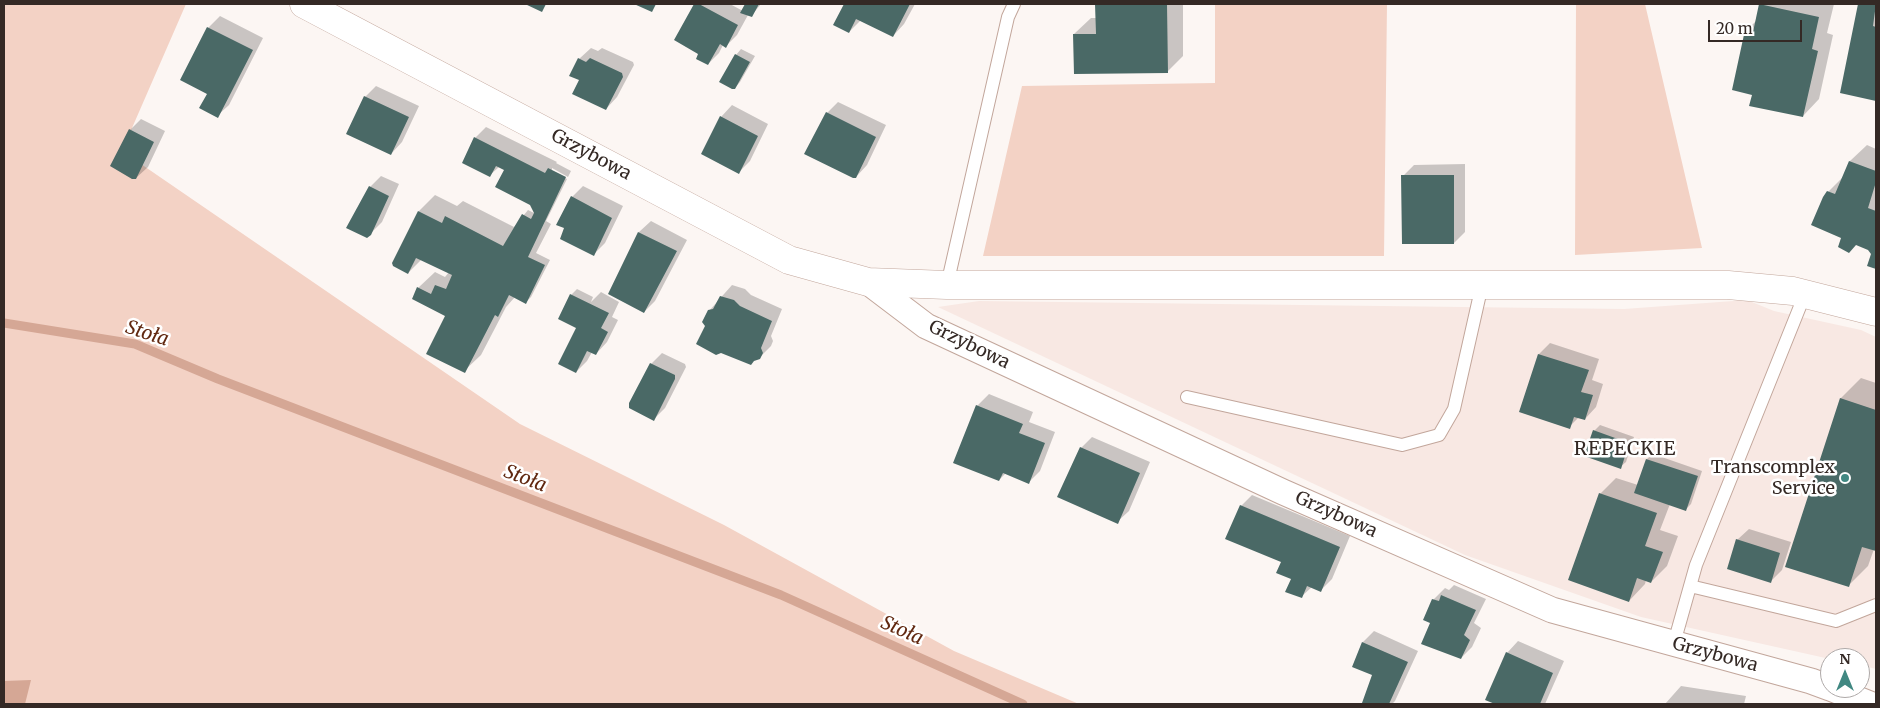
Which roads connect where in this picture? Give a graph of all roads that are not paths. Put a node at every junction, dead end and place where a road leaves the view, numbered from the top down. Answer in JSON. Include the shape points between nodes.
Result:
{"nodes":[{"id":1,"x":1014,"y":4,"type":"edge"},
{"id":2,"x":316,"y":7,"type":"edge"},
{"id":3,"x":868,"y":282,"type":"junction"},
{"id":4,"x":947,"y":285,"type":"junction"},
{"id":5,"x":1482,"y":285,"type":"junction"},
{"id":6,"x":1805,"y":294,"type":"junction"},
{"id":7,"x":1876,"y":312,"type":"edge"},
{"id":8,"x":1187,"y":397,"type":"dead end"},
{"id":9,"x":1690,"y":586,"type":"junction"},
{"id":10,"x":1876,"y":605,"type":"edge"},
{"id":11,"x":1674,"y":643,"type":"junction"},
{"id":12,"x":1820,"y":685,"type":"edge"},
{"id":13,"x":1855,"y":698,"type":"edge"},
{"id":14,"x":1870,"y":704,"type":"edge"}],
"edges":[{"from":1,"to":4,"type":"lane","via":[[1008,18]]},
{"from":2,"to":3,"type":"street","name":"Grzybowa","via":[[788,260]]},
{"from":3,"to":4,"type":"street","name":"Grzybowa"},
{"from":3,"to":11,"type":"street","name":"Grzybowa","via":[[926,326],[1283,492],[1552,610]]},
{"from":4,"to":5,"type":"street","name":"Grzybowa"},
{"from":5,"to":6,"type":"street","name":"Grzybowa","via":[[1728,285]]},
{"from":5,"to":8,"type":"lane","via":[[1454,409],[1439,435],[1402,445]]},
{"from":6,"to":7,"type":"street","name":"Grzybowa"},
{"from":6,"to":9,"type":"lane"},
{"from":9,"to":10,"type":"lane","via":[[1836,621]]},
{"from":9,"to":11,"type":"lane"},
{"from":11,"to":12,"type":"street","name":"Grzybowa"},
{"from":13,"to":14,"type":"street","name":"Grzybowa"}]}
